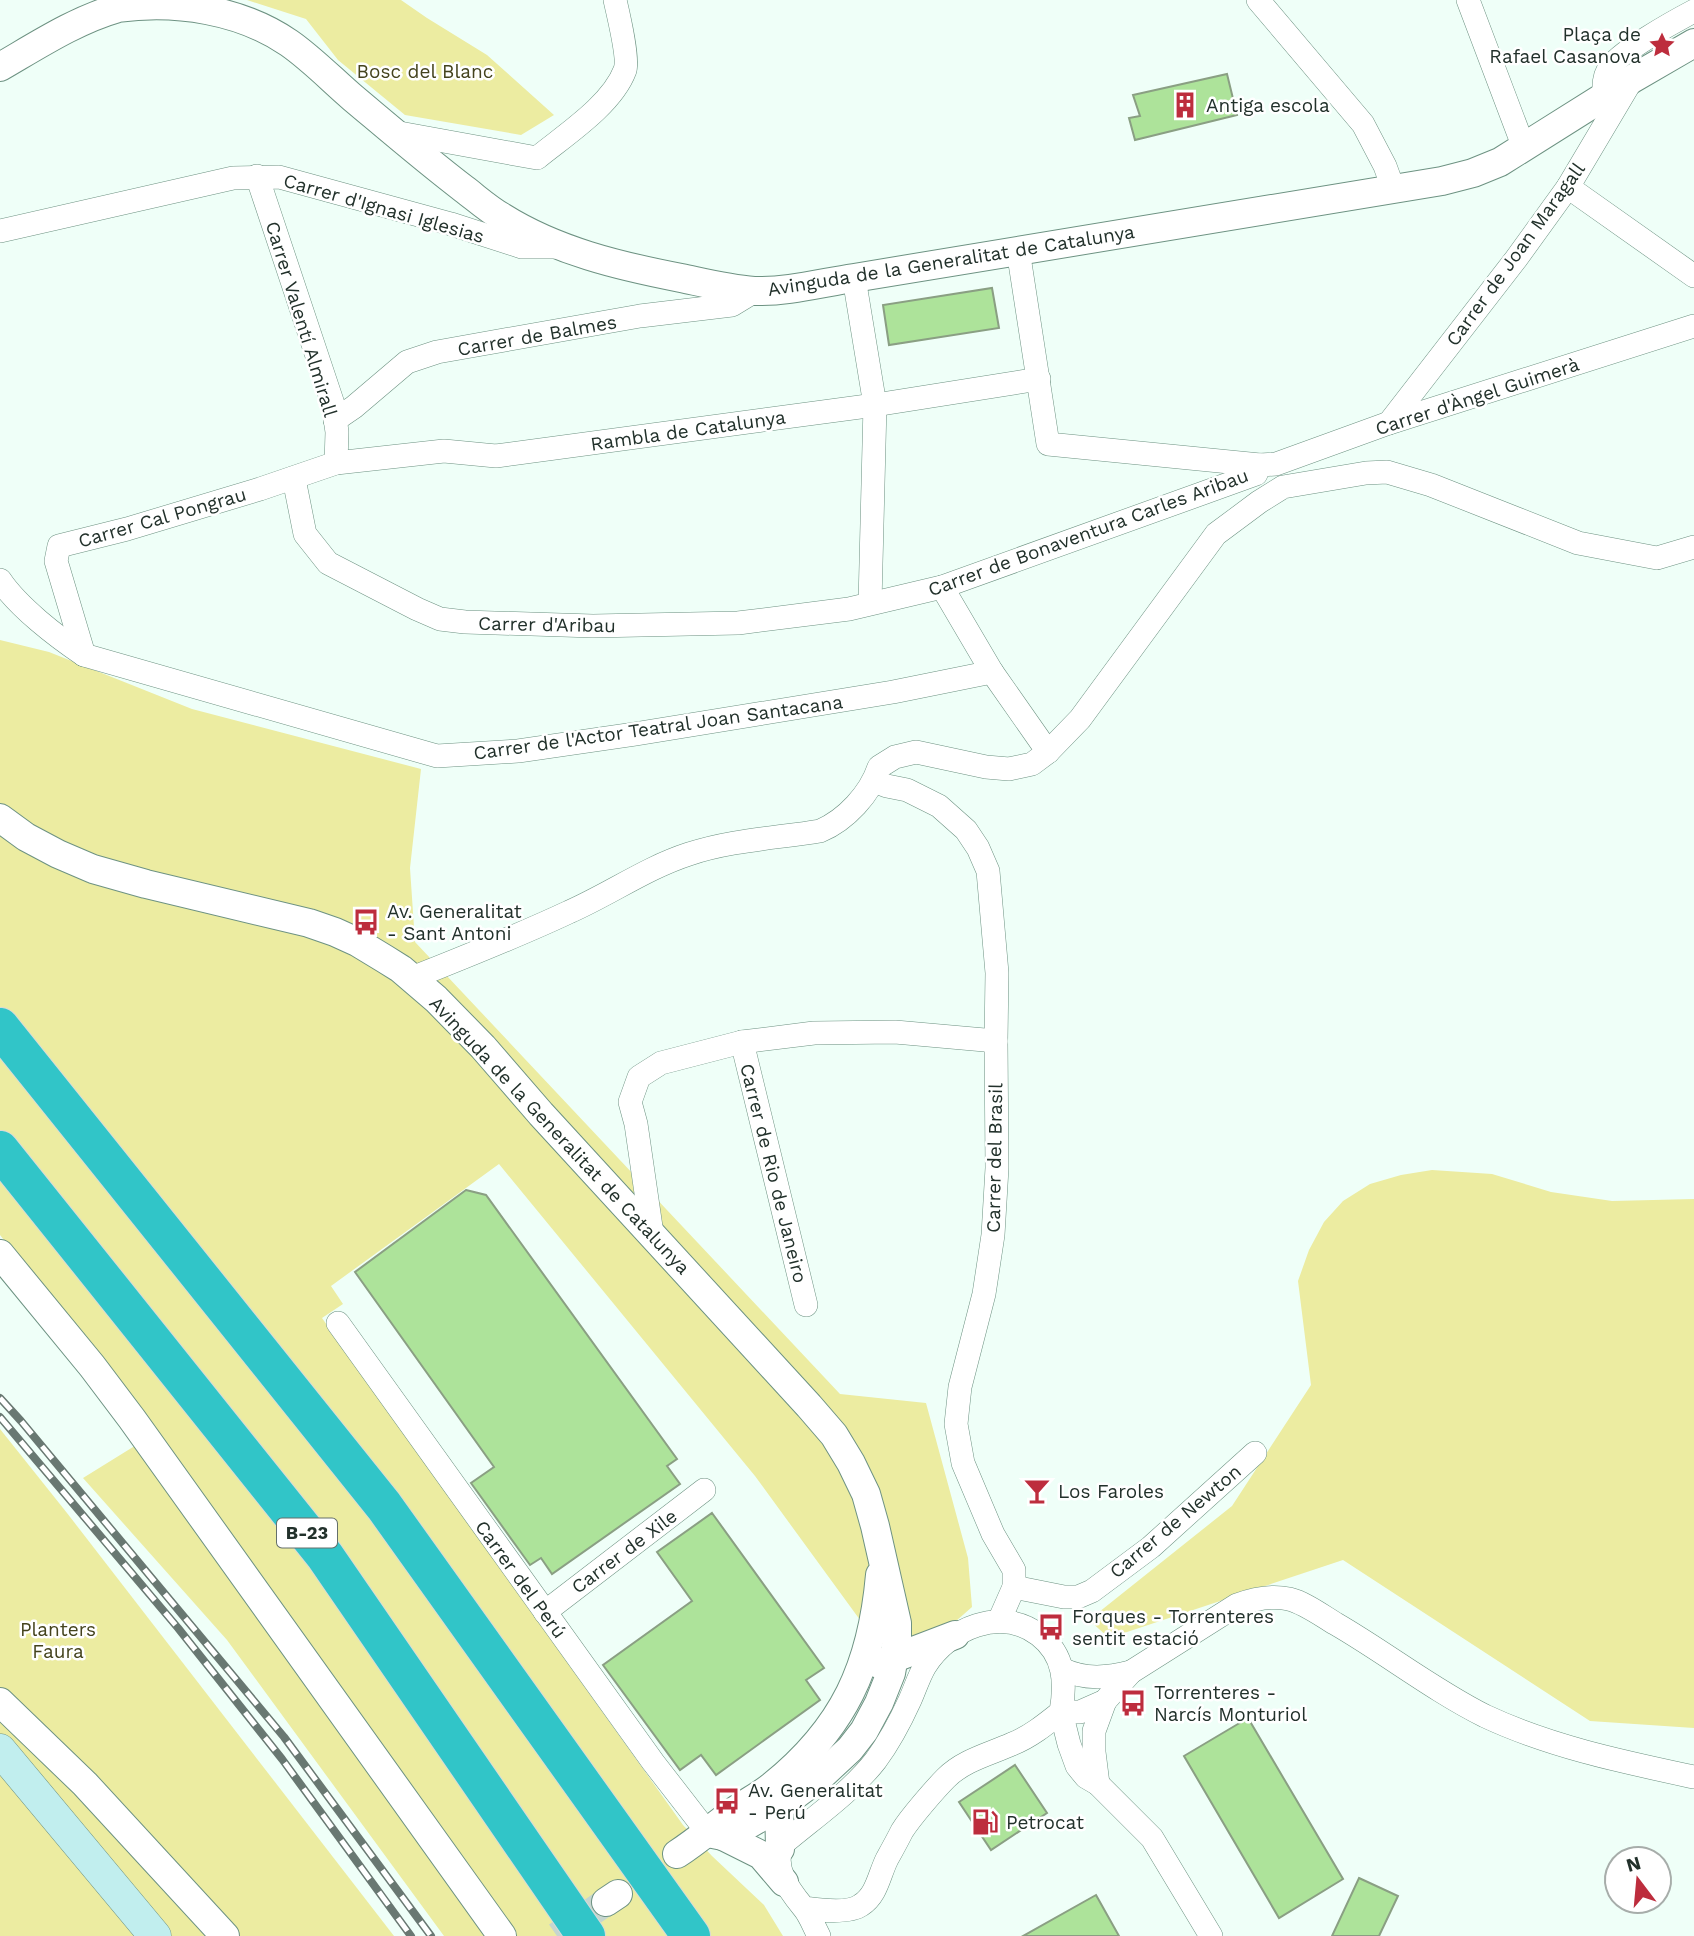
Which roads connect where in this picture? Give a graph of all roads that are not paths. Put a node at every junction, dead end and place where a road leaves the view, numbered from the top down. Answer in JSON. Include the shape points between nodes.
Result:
{"nodes":[{"id":1,"x":615,"y":0,"type":"edge"},
{"id":2,"x":1468,"y":0,"type":"edge"},
{"id":3,"x":1265,"y":3,"type":"edge"},
{"id":4,"x":1694,"y":11,"type":"edge"},
{"id":5,"x":1694,"y":43,"type":"edge"},
{"id":6,"x":0,"y":67,"type":"edge"},
{"id":7,"x":1632,"y":79,"type":"junction"},
{"id":8,"x":1604,"y":97,"type":"junction"},
{"id":9,"x":394,"y":132,"type":"junction"},
{"id":10,"x":1524,"y":148,"type":"junction"},
{"id":11,"x":257,"y":176,"type":"junction"},
{"id":12,"x":1568,"y":187,"type":"junction"},
{"id":13,"x":1393,"y":188,"type":"junction"},
{"id":14,"x":0,"y":231,"type":"edge"},
{"id":15,"x":562,"y":247,"type":"junction"},
{"id":16,"x":1018,"y":250,"type":"junction"},
{"id":17,"x":1694,"y":276,"type":"edge"},
{"id":18,"x":854,"y":278,"type":"junction"},
{"id":19,"x":755,"y":291,"type":"junction"},
{"id":20,"x":1694,"y":326,"type":"edge"},
{"id":21,"x":1039,"y":379,"type":"junction"},
{"id":22,"x":875,"y":405,"type":"junction"},
{"id":23,"x":335,"y":420,"type":"junction"},
{"id":24,"x":1389,"y":423,"type":"junction"},
{"id":25,"x":336,"y":463,"type":"junction"},
{"id":26,"x":1268,"y":465,"type":"junction"},
{"id":27,"x":294,"y":479,"type":"junction"},
{"id":28,"x":1283,"y":487,"type":"junction"},
{"id":29,"x":1694,"y":547,"type":"edge"},
{"id":30,"x":0,"y":580,"type":"edge"},
{"id":31,"x":942,"y":587,"type":"junction"},
{"id":32,"x":870,"y":603,"type":"junction"},
{"id":33,"x":85,"y":655,"type":"junction"},
{"id":34,"x":992,"y":672,"type":"junction"},
{"id":35,"x":1048,"y":752,"type":"junction"},
{"id":36,"x":874,"y":781,"type":"junction"},
{"id":37,"x":0,"y":818,"type":"edge"},
{"id":38,"x":412,"y":978,"type":"junction"},
{"id":39,"x":0,"y":1027,"type":"edge"},
{"id":40,"x":996,"y":1041,"type":"junction"},
{"id":41,"x":742,"y":1042,"type":"junction"},
{"id":42,"x":0,"y":1150,"type":"edge"},
{"id":43,"x":652,"y":1234,"type":"junction"},
{"id":44,"x":0,"y":1254,"type":"edge"},
{"id":45,"x":806,"y":1305,"type":"dead end"},
{"id":46,"x":338,"y":1323,"type":"dead end"},
{"id":47,"x":1255,"y":1453,"type":"dead end"},
{"id":48,"x":704,"y":1490,"type":"dead end"},
{"id":49,"x":881,"y":1555,"type":"junction"},
{"id":50,"x":1014,"y":1587,"type":"junction"},
{"id":51,"x":895,"y":1610,"type":"junction"},
{"id":52,"x":545,"y":1612,"type":"junction"},
{"id":53,"x":999,"y":1621,"type":"junction"},
{"id":54,"x":955,"y":1635,"type":"junction"},
{"id":55,"x":895,"y":1658,"type":"junction"},
{"id":56,"x":1062,"y":1669,"type":"junction"},
{"id":57,"x":1131,"y":1672,"type":"junction"},
{"id":58,"x":858,"y":1677,"type":"junction"},
{"id":59,"x":1105,"y":1701,"type":"junction"},
{"id":60,"x":0,"y":1702,"type":"edge"},
{"id":61,"x":1061,"y":1712,"type":"junction"},
{"id":62,"x":827,"y":1733,"type":"junction"},
{"id":63,"x":0,"y":1750,"type":"edge"},
{"id":64,"x":1694,"y":1777,"type":"edge"},
{"id":65,"x":1098,"y":1784,"type":"junction"},
{"id":66,"x":779,"y":1807,"type":"junction"},
{"id":67,"x":716,"y":1834,"type":"junction"},
{"id":68,"x":780,"y":1849,"type":"junction"},
{"id":69,"x":677,"y":1854,"type":"dead end"},
{"id":70,"x":784,"y":1882,"type":"junction"},
{"id":71,"x":804,"y":1908,"type":"junction"},
{"id":72,"x":155,"y":1936,"type":"edge"},
{"id":73,"x":225,"y":1936,"type":"edge"},
{"id":74,"x":502,"y":1936,"type":"edge"},
{"id":75,"x":586,"y":1936,"type":"edge"},
{"id":76,"x":691,"y":1936,"type":"edge"},
{"id":77,"x":820,"y":1936,"type":"edge"},
{"id":78,"x":1211,"y":1936,"type":"edge"}],
"edges":[{"from":1,"to":9,"type":"street","via":[[626,68],[606,102],[537,158]]},
{"from":2,"to":10,"type":"street"},
{"from":3,"to":13,"type":"street","via":[[1363,124]]},
{"from":4,"to":8,"type":"street","via":[[1617,58],[1604,80]]},
{"from":5,"to":7,"type":"street","name":"Avinguda de la Generalitat de Catalunya"},
{"from":6,"to":9,"type":"street","name":"Avinguda de la Generalitat de Catalunya","via":[[78,23],[119,7],[190,3],[256,24],[289,44]]},
{"from":7,"to":8,"type":"street","name":"Avinguda de la Generalitat de Catalunya"},
{"from":7,"to":12,"type":"street","name":"Carrer de Joan Maragall"},
{"from":8,"to":10,"type":"street","name":"Avinguda de la Generalitat de Catalunya"},
{"from":9,"to":15,"type":"street","name":"Avinguda de la Generalitat de Catalunya","via":[[499,216]]},
{"from":10,"to":13,"type":"street","name":"Avinguda de la Generalitat de Catalunya","via":[[1473,173]]},
{"from":11,"to":14,"type":"street","name":"Carrer d'Ignasi Iglesias"},
{"from":11,"to":15,"type":"street","name":"Carrer d'Ignasi Iglesias","via":[[278,177],[522,247]]},
{"from":11,"to":23,"type":"street","name":"Carrer Valentí Almirall"},
{"from":12,"to":17,"type":"street"},
{"from":12,"to":24,"type":"street","name":"Carrer de Joan Maragall"},
{"from":13,"to":16,"type":"street","name":"Avinguda de la Generalitat de Catalunya"},
{"from":15,"to":19,"type":"street","name":"Avinguda de la Generalitat de Catalunya","via":[[638,269]]},
{"from":16,"to":18,"type":"street","name":"Avinguda de la Generalitat de Catalunya"},
{"from":16,"to":21,"type":"street"},
{"from":18,"to":19,"type":"street","name":"Avinguda de la Generalitat de Catalunya"},
{"from":18,"to":22,"type":"street"},
{"from":19,"to":23,"type":"street","name":"Carrer de Balmes","via":[[732,305],[640,316],[437,352],[407,362]]},
{"from":20,"to":24,"type":"street","name":"Carrer d'Àngel Guimerà"},
{"from":21,"to":22,"type":"street","name":"Rambla de Catalunya"},
{"from":21,"to":26,"type":"street","via":[[1048,444]]},
{"from":22,"to":25,"type":"street","name":"Rambla de Catalunya","via":[[496,456],[444,451]]},
{"from":22,"to":32,"type":"street"},
{"from":23,"to":25,"type":"street","name":"Carrer Valentí Almirall"},
{"from":24,"to":26,"type":"street","name":"Carrer d'Àngel Guimerà"},
{"from":25,"to":27,"type":"street"},
{"from":26,"to":28,"type":"street"},
{"from":26,"to":31,"type":"street","name":"Carrer de Bonaventura Carles Aribau","via":[[1256,474]]},
{"from":27,"to":32,"type":"street","name":"Carrer d'Aribau","via":[[306,534],[328,563],[440,619],[565,626],[698,625],[812,614]]},
{"from":27,"to":33,"type":"street","name":"Carrer Cal Pongrau","via":[[59,546],[56,561]]},
{"from":28,"to":29,"type":"street","via":[[1387,472],[1578,542],[1657,558]]},
{"from":28,"to":35,"type":"street","via":[[1216,534],[1080,719]]},
{"from":30,"to":33,"type":"street","via":[[60,639]]},
{"from":31,"to":32,"type":"street","name":"Carrer de Bonaventura Carles Aribau"},
{"from":31,"to":34,"type":"street"},
{"from":33,"to":34,"type":"street","name":"Carrer de l'Actor Teatral Joan Santacana","via":[[437,756],[518,751],[635,734]]},
{"from":34,"to":35,"type":"street"},
{"from":35,"to":36,"type":"street","via":[[1032,764],[1009,769],[916,752],[879,767]]},
{"from":36,"to":38,"type":"street","via":[[830,827],[691,853],[572,911]]},
{"from":36,"to":40,"type":"street","name":"Carrer del Brasil","via":[[939,806],[978,848],[988,871],[997,973]]},
{"from":37,"to":38,"type":"street","name":"Avinguda de la Generalitat de Catalunya","via":[[47,849],[93,869],[335,932]]},
{"from":38,"to":43,"type":"street","name":"Avinguda de la Generalitat de Catalunya","via":[[483,1047]]},
{"from":39,"to":76,"type":"highway","via":[[384,1506]]},
{"from":40,"to":41,"type":"street","via":[[895,1032],[814,1033]]},
{"from":40,"to":50,"type":"street","name":"Carrer del Brasil","via":[[993,1235],[956,1424],[963,1463],[1014,1570]]},
{"from":41,"to":43,"type":"street","via":[[661,1063],[639,1077],[630,1102]]},
{"from":41,"to":45,"type":"street","name":"Carrer de Rio de Janeiro"},
{"from":42,"to":75,"type":"highway","number":"B-23","via":[[325,1556]]},
{"from":43,"to":49,"type":"street","name":"Avinguda de la Generalitat de Catalunya","via":[[834,1435],[866,1494]]},
{"from":44,"to":74,"type":"street","via":[[132,1419]]},
{"from":46,"to":52,"type":"street","name":"Carrer del Perú"},
{"from":47,"to":50,"type":"street","name":"Carrer de Newton","via":[[1151,1547],[1092,1591],[1064,1597]]},
{"from":48,"to":52,"type":"street","name":"Carrer de Xile"},
{"from":49,"to":51,"type":"street","name":"Avinguda de la Generalitat de Catalunya"},
{"from":49,"to":58,"type":"street","name":"Avinguda de la Generalitat de Catalunya","via":[[877,1609]]},
{"from":50,"to":53,"type":"street"},
{"from":51,"to":54,"type":"street","via":[[916,1623]]},
{"from":51,"to":55,"type":"street","name":"Avinguda de la Generalitat de Catalunya"},
{"from":52,"to":67,"type":"street","name":"Carrer del Perú","via":[[653,1762]]},
{"from":53,"to":54,"type":"street"},
{"from":53,"to":56,"type":"street","via":[[1027,1627],[1040,1636]]},
{"from":54,"to":55,"type":"street"},
{"from":54,"to":68,"type":"street","via":[[925,1667],[896,1732],[874,1763]]},
{"from":55,"to":58,"type":"street"},
{"from":55,"to":66,"type":"street","name":"Avinguda de la Generalitat de Catalunya","via":[[879,1703],[850,1749]]},
{"from":56,"to":57,"type":"street","via":[[1094,1677]]},
{"from":56,"to":61,"type":"street"},
{"from":57,"to":59,"type":"street"},
{"from":57,"to":64,"type":"street","via":[[1237,1605],[1253,1599],[1289,1599],[1485,1715],[1616,1760]]},
{"from":58,"to":62,"type":"street","name":"Avinguda de la Generalitat de Catalunya"},
{"from":59,"to":61,"type":"street","via":[[1080,1712]]},
{"from":59,"to":65,"type":"street","via":[[1094,1731]]},
{"from":60,"to":73,"type":"street","via":[[85,1784]]},
{"from":61,"to":65,"type":"street","via":[[1077,1766]]},
{"from":61,"to":71,"type":"street","via":[[1037,1731],[947,1777],[905,1828],[876,1888],[860,1907]]},
{"from":62,"to":66,"type":"street","via":[[826,1746],[782,1793]]},
{"from":62,"to":67,"type":"street","name":"Avinguda de la Generalitat de Catalunya","via":[[770,1788],[734,1811]]},
{"from":63,"to":72,"type":"main road"},
{"from":65,"to":78,"type":"street","via":[[1152,1839]]},
{"from":66,"to":67,"type":"street","name":"Avinguda de la Generalitat de Catalunya","via":[[749,1824]]},
{"from":66,"to":68,"type":"street"},
{"from":67,"to":69,"type":"street"},
{"from":67,"to":70,"type":"street","via":[[761,1855]]},
{"from":68,"to":70,"type":"street"},
{"from":70,"to":71,"type":"street"},
{"from":71,"to":77,"type":"street"}]}
